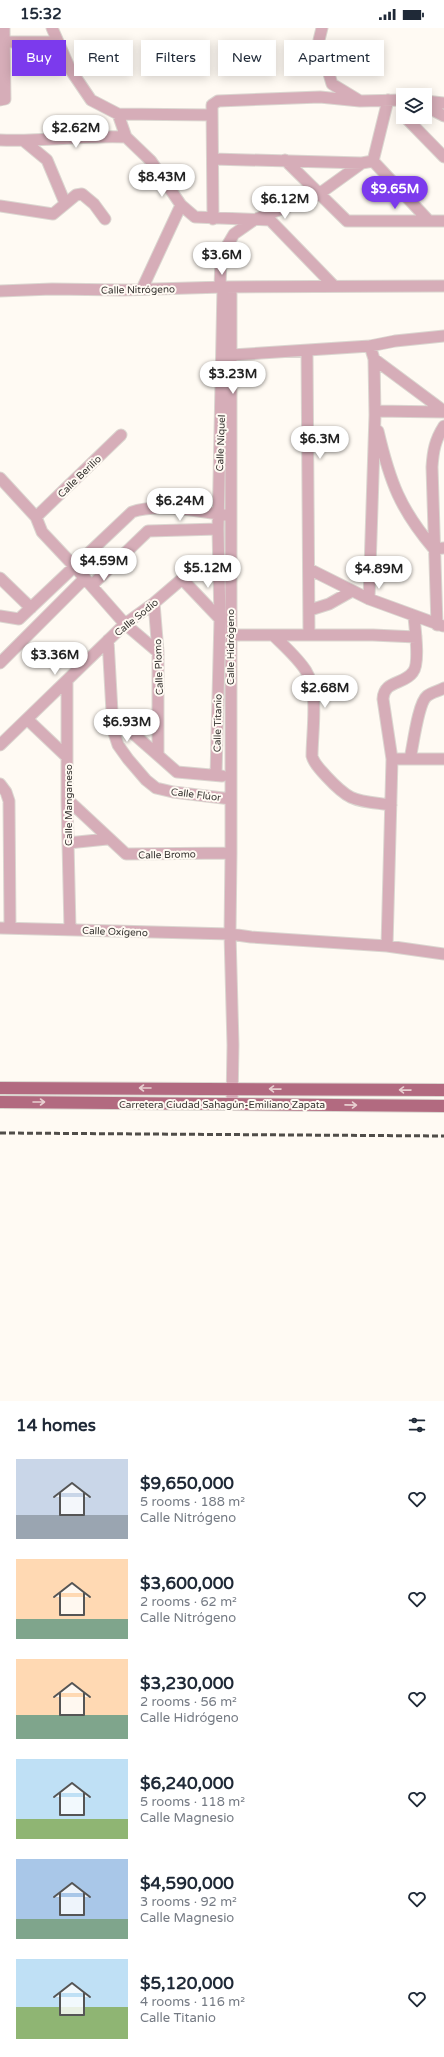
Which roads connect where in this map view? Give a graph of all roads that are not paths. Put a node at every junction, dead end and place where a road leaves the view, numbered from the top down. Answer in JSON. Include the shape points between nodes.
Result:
{"nodes":[{"id":1,"x":4,"y":28,"type":"edge"},
{"id":2,"x":52,"y":28,"type":"edge"},
{"id":3,"x":322,"y":28,"type":"edge"},
{"id":4,"x":56,"y":40,"type":"edge"},
{"id":5,"x":2,"y":42,"type":"edge"},
{"id":6,"x":66,"y":61,"type":"edge"},
{"id":7,"x":3,"y":99,"type":"edge"},
{"id":8,"x":388,"y":100,"type":"junction"},
{"id":9,"x":396,"y":100,"type":"edge"},
{"id":10,"x":360,"y":101,"type":"junction"},
{"id":11,"x":432,"y":102,"type":"edge"},
{"id":12,"x":444,"y":103,"type":"edge"},
{"id":13,"x":396,"y":108,"type":"edge"},
{"id":14,"x":432,"y":110,"type":"edge"},
{"id":15,"x":118,"y":114,"type":"junction"},
{"id":16,"x":212,"y":114,"type":"junction"},
{"id":17,"x":444,"y":116,"type":"edge"},
{"id":18,"x":412,"y":124,"type":"edge"},
{"id":19,"x":126,"y":136,"type":"junction"},
{"id":20,"x":0,"y":140,"type":"edge"},
{"id":21,"x":24,"y":141,"type":"junction"},
{"id":22,"x":444,"y":157,"type":"edge"},
{"id":23,"x":213,"y":159,"type":"junction"},
{"id":24,"x":285,"y":160,"type":"junction"},
{"id":25,"x":367,"y":162,"type":"junction"},
{"id":26,"x":319,"y":194,"type":"junction"},
{"id":27,"x":65,"y":203,"type":"junction"},
{"id":28,"x":181,"y":205,"type":"junction"},
{"id":29,"x":0,"y":206,"type":"edge"},
{"id":30,"x":105,"y":219,"type":"dead end"},
{"id":31,"x":213,"y":219,"type":"junction"},
{"id":32,"x":254,"y":220,"type":"junction"},
{"id":33,"x":444,"y":220,"type":"edge"},
{"id":34,"x":429,"y":221,"type":"junction"},
{"id":35,"x":334,"y":286,"type":"junction"},
{"id":36,"x":444,"y":286,"type":"edge"},
{"id":37,"x":224,"y":287,"type":"junction"},
{"id":38,"x":142,"y":290,"type":"junction"},
{"id":39,"x":0,"y":291,"type":"edge"},
{"id":40,"x":444,"y":336,"type":"edge"},
{"id":41,"x":370,"y":346,"type":"junction"},
{"id":42,"x":307,"y":351,"type":"junction"},
{"id":43,"x":232,"y":355,"type":"junction"},
{"id":44,"x":374,"y":359,"type":"junction"},
{"id":45,"x":444,"y":412,"type":"edge"},
{"id":46,"x":375,"y":413,"type":"junction"},
{"id":47,"x":444,"y":426,"type":"edge"},
{"id":48,"x":121,"y":435,"type":"dead end"},
{"id":49,"x":0,"y":478,"type":"edge"},
{"id":50,"x":218,"y":509,"type":"junction"},
{"id":51,"x":230,"y":516,"type":"junction"},
{"id":52,"x":36,"y":517,"type":"junction"},
{"id":53,"x":218,"y":529,"type":"junction"},
{"id":54,"x":439,"y":549,"type":"edge"},
{"id":55,"x":74,"y":566,"type":"junction"},
{"id":56,"x":310,"y":569,"type":"junction"},
{"id":57,"x":0,"y":578,"type":"edge"},
{"id":58,"x":88,"y":582,"type":"junction"},
{"id":59,"x":352,"y":590,"type":"junction"},
{"id":60,"x":369,"y":599,"type":"junction"},
{"id":61,"x":154,"y":603,"type":"junction"},
{"id":62,"x":31,"y":608,"type":"junction"},
{"id":63,"x":310,"y":610,"type":"junction"},
{"id":64,"x":0,"y":616,"type":"edge"},
{"id":65,"x":414,"y":616,"type":"junction"},
{"id":66,"x":220,"y":619,"type":"junction"},
{"id":67,"x":125,"y":624,"type":"junction"},
{"id":68,"x":441,"y":626,"type":"edge"},
{"id":69,"x":230,"y":634,"type":"junction"},
{"id":70,"x":309,"y":634,"type":"junction"},
{"id":71,"x":273,"y":635,"type":"junction"},
{"id":72,"x":416,"y":637,"type":"junction"},
{"id":73,"x":108,"y":640,"type":"junction"},
{"id":74,"x":158,"y":652,"type":"junction"},
{"id":75,"x":0,"y":663,"type":"edge"},
{"id":76,"x":67,"y":680,"type":"junction"},
{"id":77,"x":444,"y":688,"type":"edge"},
{"id":78,"x":111,"y":714,"type":"junction"},
{"id":79,"x":27,"y":719,"type":"junction"},
{"id":80,"x":0,"y":745,"type":"edge"},
{"id":81,"x":158,"y":755,"type":"junction"},
{"id":82,"x":67,"y":758,"type":"junction"},
{"id":83,"x":392,"y":759,"type":"junction"},
{"id":84,"x":410,"y":759,"type":"junction"},
{"id":85,"x":444,"y":759,"type":"edge"},
{"id":86,"x":216,"y":775,"type":"junction"},
{"id":87,"x":231,"y":777,"type":"junction"},
{"id":88,"x":0,"y":784,"type":"edge"},
{"id":89,"x":67,"y":799,"type":"junction"},
{"id":90,"x":231,"y":799,"type":"junction"},
{"id":91,"x":391,"y":805,"type":"junction"},
{"id":92,"x":107,"y":839,"type":"junction"},
{"id":93,"x":68,"y":843,"type":"junction"},
{"id":94,"x":231,"y":852,"type":"junction"},
{"id":95,"x":5,"y":928,"type":"edge"},
{"id":96,"x":70,"y":929,"type":"junction"},
{"id":97,"x":230,"y":934,"type":"junction"},
{"id":98,"x":387,"y":946,"type":"junction"},
{"id":99,"x":444,"y":954,"type":"edge"},
{"id":100,"x":0,"y":1088,"type":"edge"},
{"id":101,"x":232,"y":1088,"type":"junction"},
{"id":102,"x":444,"y":1090,"type":"edge"},
{"id":103,"x":0,"y":1102,"type":"edge"},
{"id":104,"x":232,"y":1103,"type":"junction"},
{"id":105,"x":444,"y":1106,"type":"edge"}],
"edges":[{"from":1,"to":5,"type":"street"},
{"from":2,"to":4,"type":"street"},
{"from":3,"to":10,"type":"street","via":[[319,40],[332,84]]},
{"from":5,"to":7,"type":"street"},
{"from":6,"to":15,"type":"street","via":[[91,100]]},
{"from":8,"to":9,"type":"street"},
{"from":8,"to":10,"type":"street"},
{"from":8,"to":13,"type":"street"},
{"from":8,"to":25,"type":"street"},
{"from":10,"to":16,"type":"street","via":[[320,98],[218,101],[212,105]]},
{"from":11,"to":12,"type":"street"},
{"from":14,"to":17,"type":"street"},
{"from":15,"to":16,"type":"street"},
{"from":15,"to":19,"type":"street"},
{"from":16,"to":23,"type":"street"},
{"from":18,"to":22,"type":"street"},
{"from":19,"to":21,"type":"street"},
{"from":19,"to":28,"type":"street","via":[[151,161]]},
{"from":20,"to":21,"type":"street"},
{"from":21,"to":27,"type":"street","via":[[47,160]]},
{"from":23,"to":24,"type":"street"},
{"from":23,"to":31,"type":"street"},
{"from":24,"to":25,"type":"street"},
{"from":24,"to":26,"type":"street"},
{"from":25,"to":26,"type":"street"},
{"from":25,"to":34,"type":"street"},
{"from":26,"to":32,"type":"street"},
{"from":26,"to":34,"type":"street","via":[[347,221]]},
{"from":27,"to":29,"type":"street","via":[[53,214]]},
{"from":27,"to":30,"type":"street","via":[[82,194],[94,204]]},
{"from":28,"to":31,"type":"street","via":[[195,217]]},
{"from":28,"to":38,"type":"street"},
{"from":31,"to":32,"type":"street"},
{"from":32,"to":35,"type":"street","via":[[270,220]]},
{"from":32,"to":37,"type":"street","via":[[234,234],[221,256]]},
{"from":33,"to":34,"type":"street"},
{"from":35,"to":36,"type":"street","name":"Calle Nitrógeno"},
{"from":35,"to":37,"type":"street","name":"Calle Nitrógeno"},
{"from":37,"to":38,"type":"street","name":"Calle Nitrógeno"},
{"from":37,"to":43,"type":"street","name":"Calle Hidrógeno"},
{"from":37,"to":50,"type":"street","name":"Calle Níquel"},
{"from":38,"to":39,"type":"street","name":"Calle Nitrógeno"},
{"from":40,"to":41,"type":"street"},
{"from":41,"to":42,"type":"street"},
{"from":41,"to":44,"type":"street"},
{"from":42,"to":43,"type":"street"},
{"from":42,"to":56,"type":"street"},
{"from":43,"to":51,"type":"street","name":"Calle Hidrógeno"},
{"from":44,"to":45,"type":"street"},
{"from":44,"to":46,"type":"street"},
{"from":45,"to":46,"type":"street"},
{"from":46,"to":54,"type":"street","via":[[385,461],[396,495],[414,526]]},
{"from":46,"to":60,"type":"street"},
{"from":47,"to":54,"type":"street","via":[[437,436],[433,449],[432,497]]},
{"from":48,"to":52,"type":"street","name":"Calle Berilio"},
{"from":49,"to":52,"type":"street"},
{"from":50,"to":51,"type":"street"},
{"from":50,"to":53,"type":"street","name":"Calle Titanio"},
{"from":50,"to":55,"type":"street","via":[[143,508],[132,512]]},
{"from":51,"to":69,"type":"street","name":"Calle Hidrógeno"},
{"from":52,"to":55,"type":"street","via":[[42,532]]},
{"from":53,"to":58,"type":"street","via":[[148,531]]},
{"from":53,"to":66,"type":"street","name":"Calle Titanio"},
{"from":54,"to":68,"type":"street"},
{"from":55,"to":58,"type":"street"},
{"from":55,"to":62,"type":"street"},
{"from":56,"to":59,"type":"street"},
{"from":56,"to":63,"type":"street"},
{"from":57,"to":62,"type":"street"},
{"from":58,"to":67,"type":"street"},
{"from":58,"to":75,"type":"street"},
{"from":59,"to":60,"type":"street"},
{"from":59,"to":63,"type":"street","via":[[329,604]]},
{"from":60,"to":65,"type":"street"},
{"from":61,"to":66,"type":"street","name":"Calle Sodio","via":[[182,579]]},
{"from":61,"to":67,"type":"street","name":"Calle Sodio"},
{"from":61,"to":74,"type":"street","name":"Calle Plomo"},
{"from":62,"to":64,"type":"street","via":[[16,620]]},
{"from":63,"to":70,"type":"street"},
{"from":65,"to":68,"type":"street"},
{"from":65,"to":72,"type":"street"},
{"from":66,"to":86,"type":"street","name":"Calle Titanio"},
{"from":67,"to":73,"type":"street","name":"Calle Sodio"},
{"from":67,"to":74,"type":"street"},
{"from":69,"to":71,"type":"street"},
{"from":69,"to":87,"type":"street","name":"Calle Hidrógeno"},
{"from":70,"to":71,"type":"street"},
{"from":70,"to":72,"type":"street"},
{"from":71,"to":91,"type":"street","via":[[306,672],[312,685],[314,762],[339,790],[350,798]]},
{"from":72,"to":83,"type":"street","via":[[413,672],[383,692]]},
{"from":73,"to":76,"type":"street","name":"Calle Sodio"},
{"from":73,"to":78,"type":"street","name":"Calle Flúor"},
{"from":74,"to":81,"type":"street","name":"Calle Plomo"},
{"from":76,"to":79,"type":"street","name":"Calle Sodio"},
{"from":76,"to":82,"type":"street","name":"Calle Manganeso"},
{"from":77,"to":84,"type":"street","via":[[427,696],[423,701]]},
{"from":78,"to":81,"type":"street"},
{"from":78,"to":90,"type":"street","name":"Calle Flúor","via":[[118,745],[146,780],[156,788]]},
{"from":79,"to":80,"type":"street","name":"Calle Sodio"},
{"from":79,"to":82,"type":"street"},
{"from":81,"to":86,"type":"street","via":[[177,772]]},
{"from":82,"to":89,"type":"street","name":"Calle Manganeso"},
{"from":83,"to":84,"type":"street"},
{"from":83,"to":91,"type":"street"},
{"from":84,"to":85,"type":"street"},
{"from":86,"to":87,"type":"street"},
{"from":87,"to":90,"type":"street","name":"Calle Hidrógeno"},
{"from":88,"to":95,"type":"street","via":[[9,801]]},
{"from":89,"to":92,"type":"street","name":"Calle Bromo"},
{"from":89,"to":93,"type":"street","name":"Calle Manganeso"},
{"from":90,"to":94,"type":"street","name":"Calle Hidrógeno"},
{"from":91,"to":98,"type":"street"},
{"from":92,"to":93,"type":"street"},
{"from":92,"to":94,"type":"street","name":"Calle Bromo","via":[[121,852],[133,855]]},
{"from":93,"to":96,"type":"street","name":"Calle Manganeso"},
{"from":94,"to":97,"type":"street","name":"Calle Hidrógeno"},
{"from":95,"to":96,"type":"street","name":"Calle Oxígeno"},
{"from":96,"to":97,"type":"street","name":"Calle Oxígeno"},
{"from":97,"to":98,"type":"street","name":"Calle Oxígeno","via":[[251,938]]},
{"from":97,"to":101,"type":"street","name":"Calle Hidrógeno"},
{"from":98,"to":99,"type":"street","name":"Calle Oxígeno"},
{"from":101,"to":100,"type":"main road","name":"Carretera Ciudad Sahagún-Emiliano Zapata","one_way":true},
{"from":102,"to":101,"type":"main road","name":"Carretera Ciudad Sahagún-Emiliano Zapata","one_way":true},
{"from":101,"to":104,"type":"street","name":"Calle Hidrógeno"},
{"from":103,"to":104,"type":"main road","name":"Carretera Ciudad Sahagún-Emiliano Zapata","one_way":true},
{"from":104,"to":105,"type":"main road","name":"Carretera Ciudad Sahagún-Emiliano Zapata","one_way":true}]}
